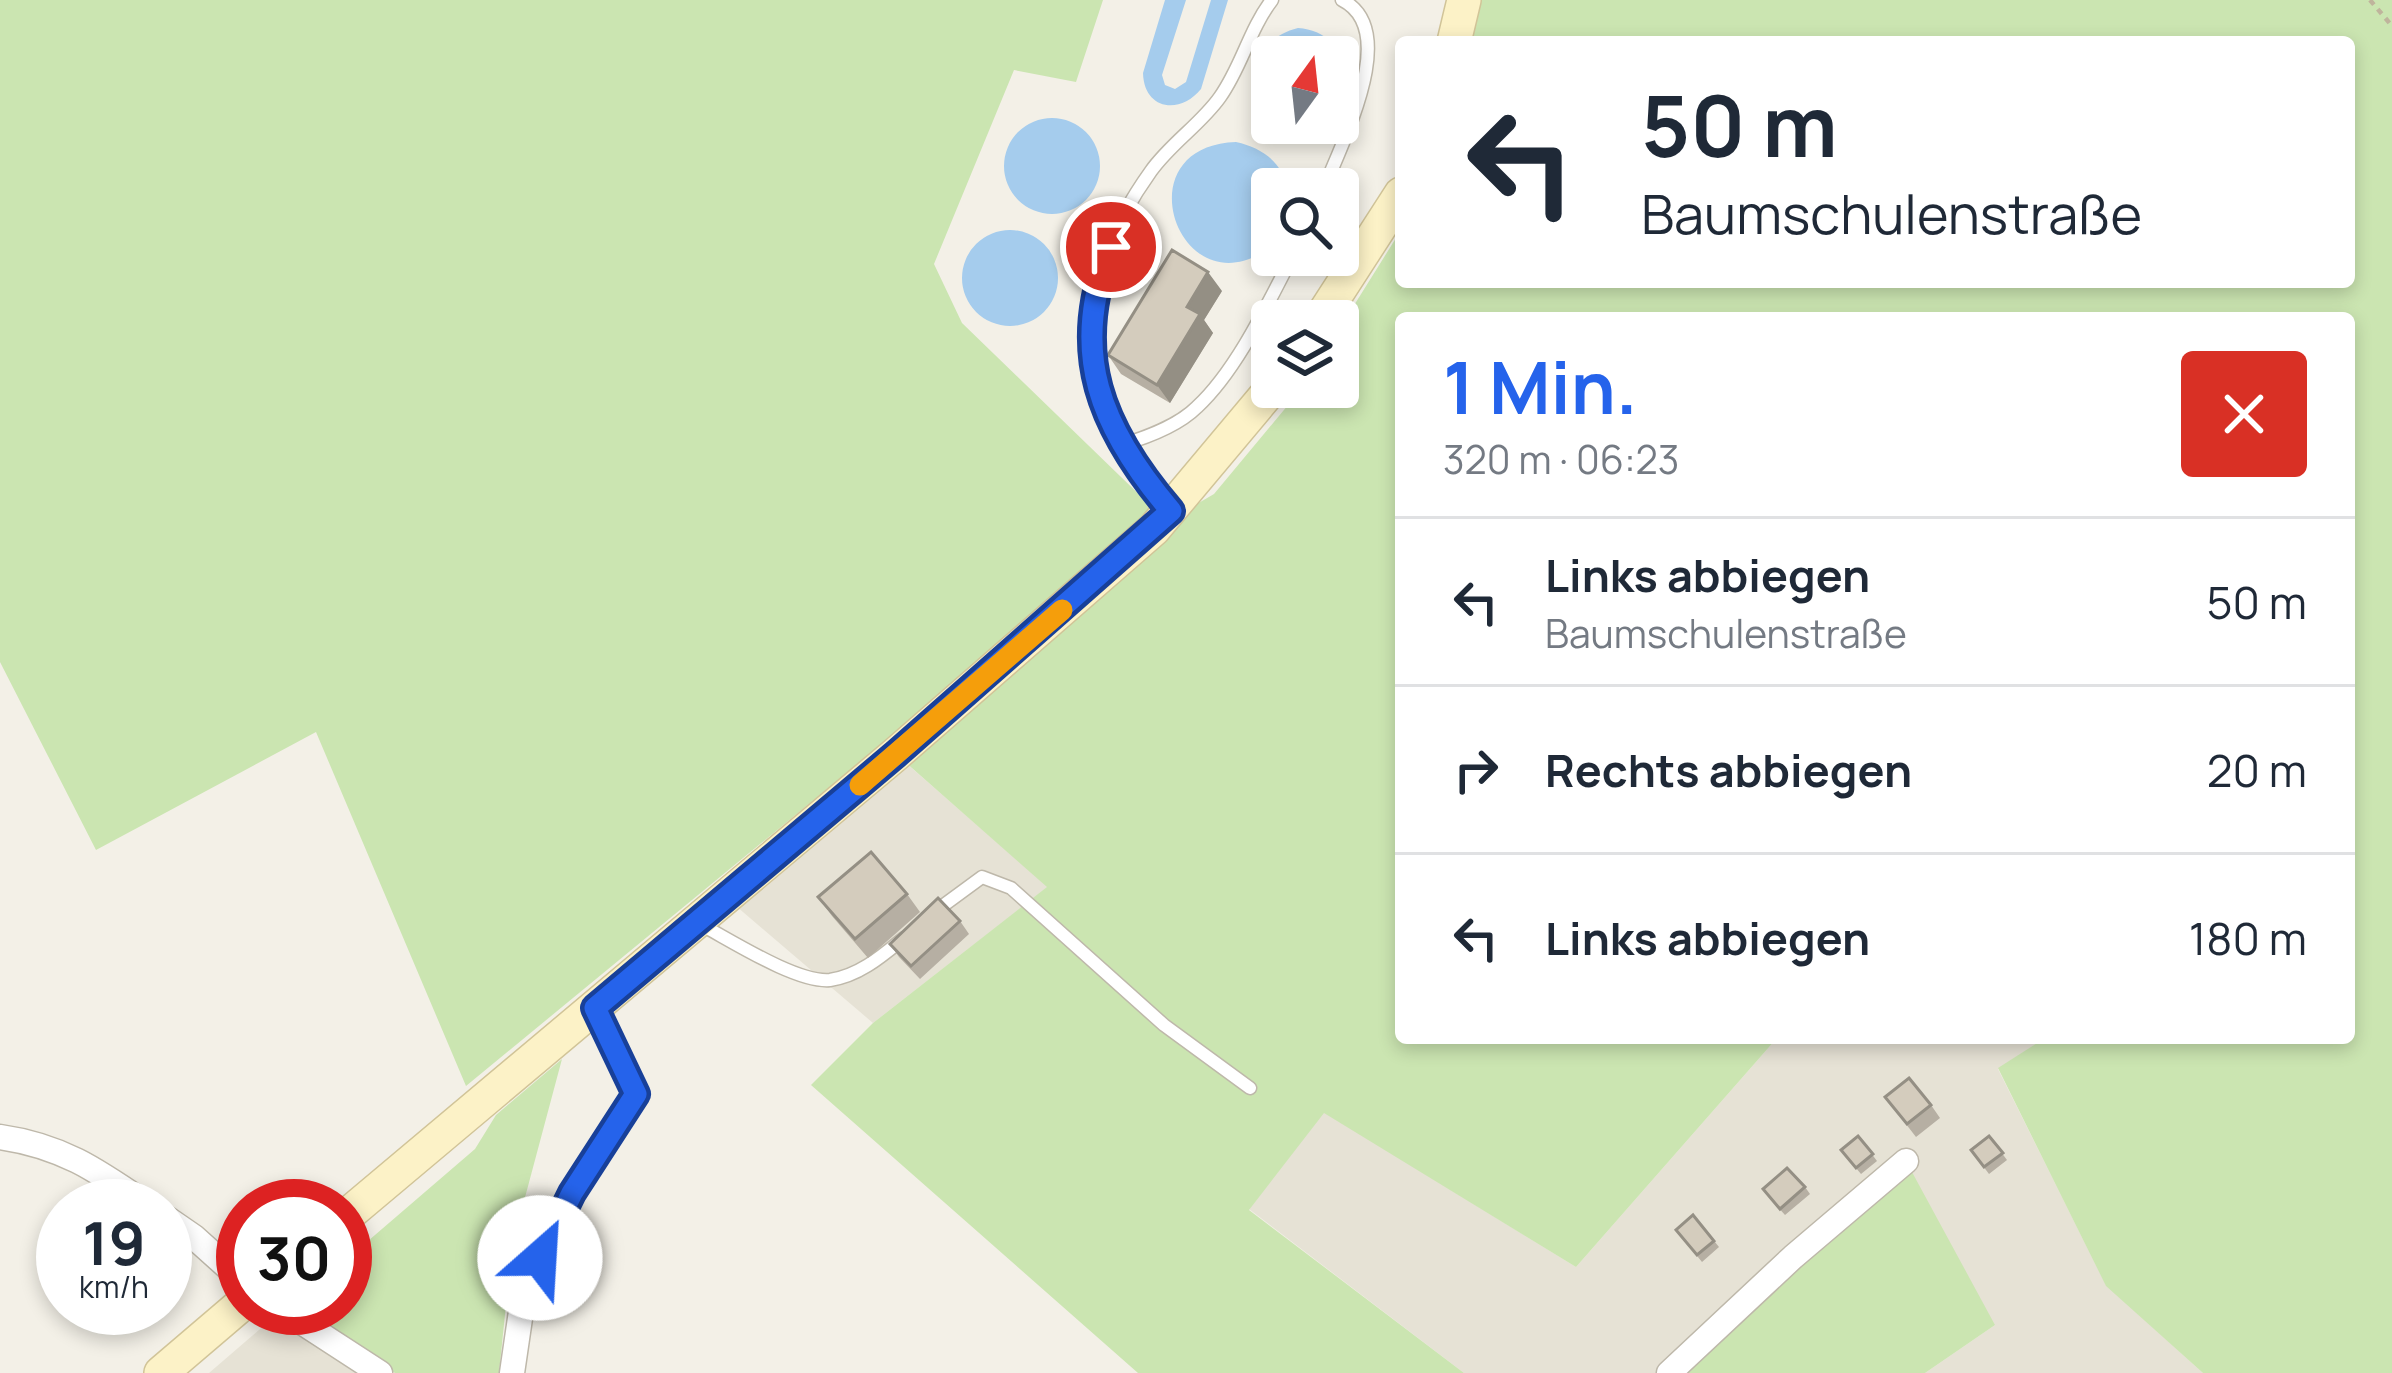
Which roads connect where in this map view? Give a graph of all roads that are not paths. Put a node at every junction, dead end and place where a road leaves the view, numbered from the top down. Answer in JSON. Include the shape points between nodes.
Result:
{"nodes":[{"id":1,"x":1273,"y":0,"type":"edge"},
{"id":2,"x":1342,"y":0,"type":"edge"},
{"id":3,"x":1464,"y":0,"type":"edge"},
{"id":4,"x":1455,"y":36,"type":"edge"},
{"id":5,"x":1332,"y":168,"type":"edge"},
{"id":6,"x":1395,"y":203,"type":"edge"},
{"id":7,"x":1282,"y":276,"type":"edge"},
{"id":8,"x":1333,"y":300,"type":"edge"},
{"id":9,"x":1256,"y":408,"type":"edge"},
{"id":10,"x":1121,"y":445,"type":"junction"},
{"id":11,"x":1171,"y":511,"type":"junction"},
{"id":12,"x":927,"y":918,"type":"edge"},
{"id":13,"x":697,"y":922,"type":"junction"},
{"id":14,"x":911,"y":932,"type":"edge"},
{"id":15,"x":595,"y":1008,"type":"junction"},
{"id":16,"x":1250,"y":1088,"type":"dead end"},
{"id":17,"x":0,"y":1137,"type":"edge"},
{"id":18,"x":1906,"y":1162,"type":"dead end"},
{"id":19,"x":110,"y":1179,"type":"edge"},
{"id":20,"x":372,"y":1194,"type":"edge"},
{"id":21,"x":192,"y":1236,"type":"edge"},
{"id":22,"x":216,"y":1257,"type":"edge"},
{"id":23,"x":216,"y":1326,"type":"edge"},
{"id":24,"x":321,"y":1335,"type":"edge"},
{"id":25,"x":161,"y":1373,"type":"edge"},
{"id":26,"x":380,"y":1373,"type":"edge"},
{"id":27,"x":512,"y":1373,"type":"edge"},
{"id":28,"x":1669,"y":1373,"type":"edge"}],
"edges":[{"from":1,"to":10,"type":"lane","via":[[1220,98],[1151,170],[1101,273],[1090,328],[1095,383]]},
{"from":2,"to":5,"type":"lane","via":[[1370,35],[1368,67]]},
{"from":3,"to":4,"type":"main road"},
{"from":6,"to":8,"type":"main road"},
{"from":7,"to":10,"type":"lane","via":[[1250,337],[1196,409]]},
{"from":9,"to":11,"type":"main road"},
{"from":10,"to":11,"type":"lane"},
{"from":11,"to":13,"type":"main road"},
{"from":12,"to":16,"type":"lane","via":[[959,890],[994,879]]},
{"from":13,"to":14,"type":"lane","via":[[826,981],[856,973]]},
{"from":13,"to":15,"type":"main road"},
{"from":15,"to":20,"type":"main road"},
{"from":15,"to":27,"type":"street","via":[[636,1094],[572,1193],[524,1292]]},
{"from":17,"to":19,"type":"street","via":[[79,1158]]},
{"from":18,"to":28,"type":"street"},
{"from":21,"to":22,"type":"street"},
{"from":23,"to":25,"type":"main road"},
{"from":24,"to":26,"type":"street"}]}
